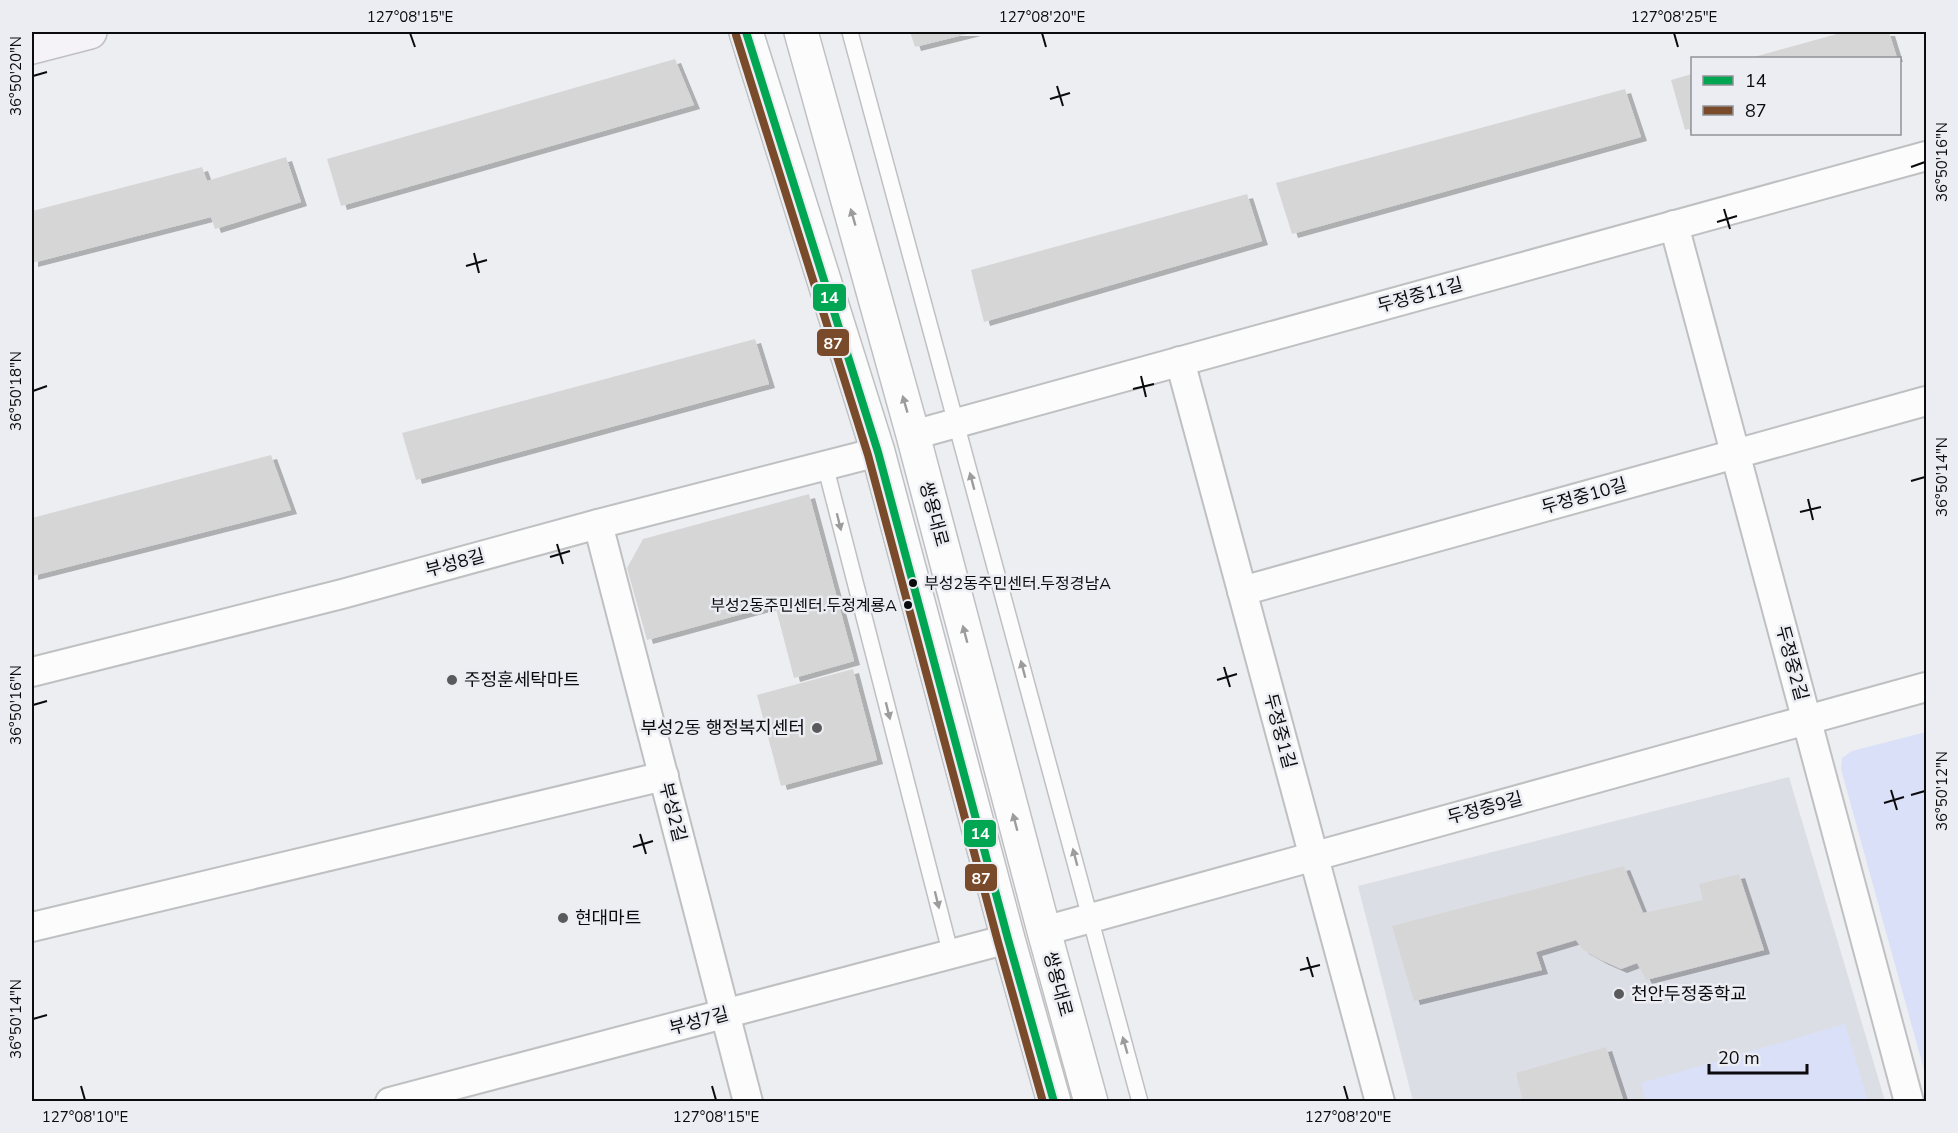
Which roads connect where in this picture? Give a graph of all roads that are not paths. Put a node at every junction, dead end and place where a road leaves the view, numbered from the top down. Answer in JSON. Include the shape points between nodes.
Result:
{"nodes":[{"id":1,"x":90,"y":32,"type":"edge"},
{"id":2,"x":746,"y":32,"type":"edge"},
{"id":3,"x":801,"y":32,"type":"edge"},
{"id":4,"x":850,"y":32,"type":"edge"},
{"id":5,"x":32,"y":47,"type":"edge"},
{"id":6,"x":1926,"y":156,"type":"edge"},
{"id":7,"x":1674,"y":225,"type":"junction"},
{"id":8,"x":1180,"y":361,"type":"junction"},
{"id":9,"x":1926,"y":400,"type":"edge"},
{"id":10,"x":956,"y":423,"type":"junction"},
{"id":11,"x":913,"y":435,"type":"junction"},
{"id":12,"x":878,"y":452,"type":"junction"},
{"id":13,"x":1736,"y":454,"type":"junction"},
{"id":14,"x":825,"y":465,"type":"junction"},
{"id":15,"x":598,"y":524,"type":"junction"},
{"id":16,"x":1242,"y":591,"type":"junction"},
{"id":17,"x":32,"y":672,"type":"edge"},
{"id":18,"x":1926,"y":687,"type":"edge"},
{"id":19,"x":1807,"y":720,"type":"junction"},
{"id":20,"x":664,"y":776,"type":"junction"},
{"id":21,"x":1313,"y":856,"type":"junction"},
{"id":22,"x":1092,"y":917,"type":"junction"},
{"id":23,"x":32,"y":927,"type":"edge"},
{"id":24,"x":1044,"y":931,"type":"junction"},
{"id":25,"x":1008,"y":939,"type":"junction"},
{"id":26,"x":951,"y":955,"type":"junction"},
{"id":27,"x":725,"y":1014,"type":"junction"},
{"id":28,"x":390,"y":1101,"type":"edge"},
{"id":29,"x":748,"y":1101,"type":"edge"},
{"id":30,"x":1054,"y":1101,"type":"edge"},
{"id":31,"x":1091,"y":1101,"type":"edge"},
{"id":32,"x":1140,"y":1101,"type":"edge"},
{"id":33,"x":1380,"y":1101,"type":"edge"},
{"id":34,"x":1909,"y":1101,"type":"edge"}],
"edges":[{"from":1,"to":5,"type":"main road"},
{"from":2,"to":12,"type":"street","name":"쌍용대로"},
{"from":11,"to":3,"type":"street","name":"쌍용대로","one_way":true},
{"from":4,"to":10,"type":"lane"},
{"from":6,"to":7,"type":"street","name":"두정중11길"},
{"from":7,"to":8,"type":"street","name":"두정중11길"},
{"from":7,"to":13,"type":"street","name":"두정중2길"},
{"from":8,"to":10,"type":"street","name":"두정중11길"},
{"from":8,"to":16,"type":"street","name":"두정중1길"},
{"from":9,"to":13,"type":"street","name":"두정중10길"},
{"from":10,"to":11,"type":"street","name":"두정중11길"},
{"from":22,"to":10,"type":"lane","one_way":true},
{"from":24,"to":11,"type":"street","name":"쌍용대로","one_way":true},
{"from":12,"to":14,"type":"street","name":"부성8길"},
{"from":12,"to":25,"type":"street","name":"쌍용대로"},
{"from":13,"to":16,"type":"street","name":"두정중10길"},
{"from":13,"to":19,"type":"street","name":"두정중2길"},
{"from":14,"to":15,"type":"street","name":"부성8길"},
{"from":14,"to":26,"type":"lane","one_way":true},
{"from":15,"to":17,"type":"street","name":"부성8길"},
{"from":15,"to":20,"type":"street","name":"부성2길"},
{"from":16,"to":21,"type":"street","name":"두정중1길"},
{"from":18,"to":19,"type":"street","name":"두정중9길"},
{"from":19,"to":21,"type":"street","name":"두정중9길"},
{"from":19,"to":34,"type":"street","name":"두정중2길"},
{"from":20,"to":23,"type":"street"},
{"from":20,"to":27,"type":"street","name":"부성2길"},
{"from":21,"to":22,"type":"street","name":"두정중9길"},
{"from":21,"to":33,"type":"street","name":"두정중1길"},
{"from":22,"to":24,"type":"street","name":"두정중9길"},
{"from":32,"to":22,"type":"lane","one_way":true},
{"from":24,"to":31,"type":"street","name":"쌍용대로"},
{"from":25,"to":26,"type":"street","name":"부성7길"},
{"from":25,"to":30,"type":"street","name":"쌍용대로"},
{"from":26,"to":27,"type":"street","name":"부성7길"},
{"from":27,"to":28,"type":"street","name":"부성7길"},
{"from":27,"to":29,"type":"street","name":"부성2길"}]}
